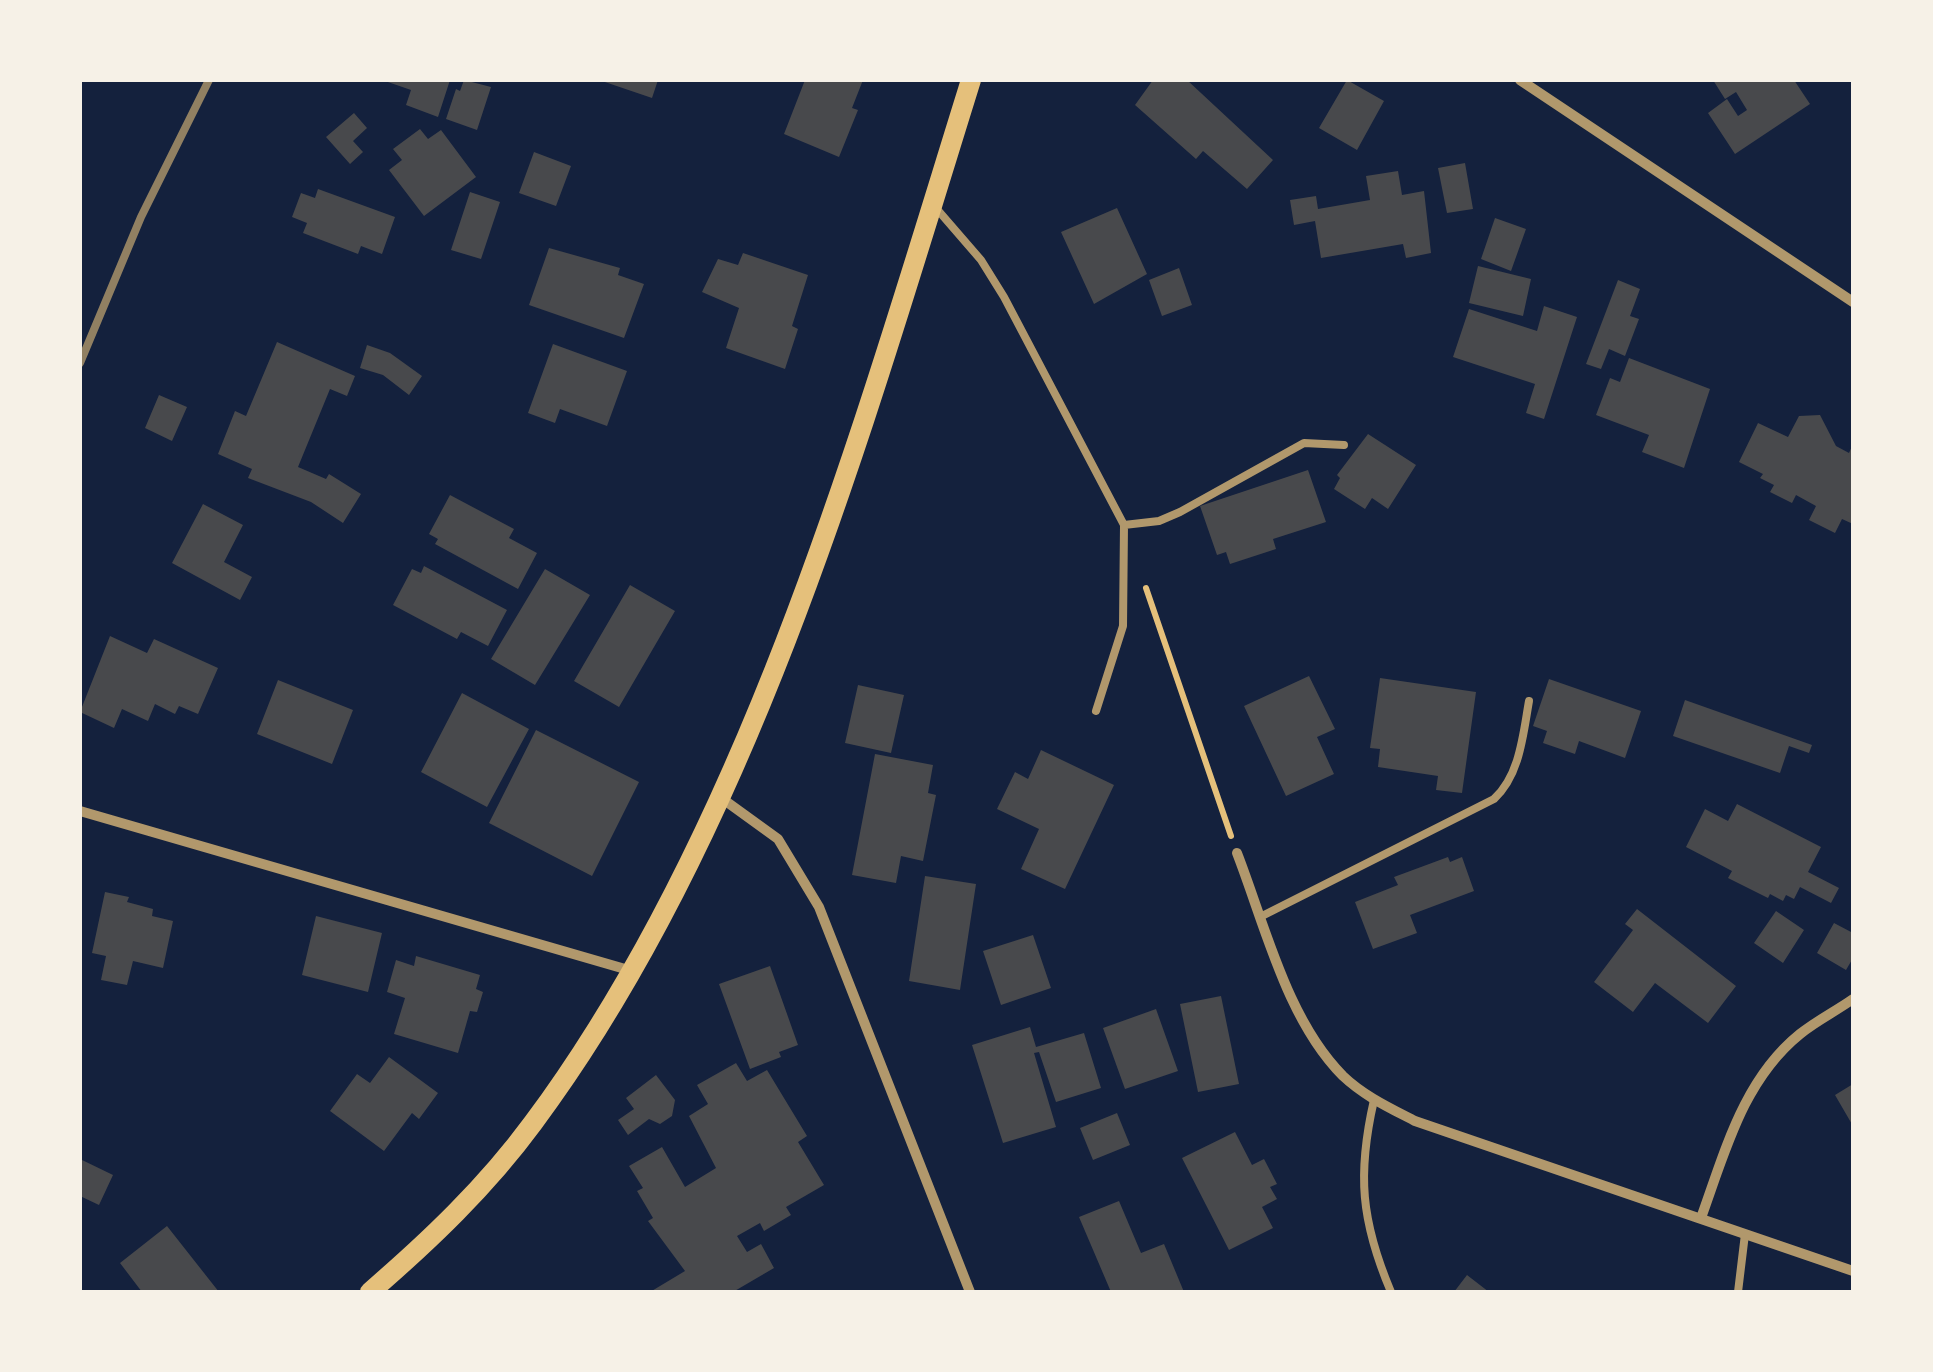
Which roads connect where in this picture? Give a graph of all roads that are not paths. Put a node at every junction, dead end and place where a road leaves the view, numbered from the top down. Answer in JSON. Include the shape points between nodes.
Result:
{"nodes":[{"id":1,"x":971,"y":80,"type":"edge"},
{"id":2,"x":1520,"y":80,"type":"edge"},
{"id":3,"x":932,"y":204,"type":"junction"},
{"id":4,"x":1853,"y":302,"type":"edge"},
{"id":5,"x":1344,"y":445,"type":"dead end"},
{"id":6,"x":1124,"y":525,"type":"junction"},
{"id":7,"x":1529,"y":701,"type":"dead end"},
{"id":8,"x":1096,"y":711,"type":"dead end"},
{"id":9,"x":719,"y":797,"type":"junction"},
{"id":10,"x":80,"y":811,"type":"edge"},
{"id":11,"x":1238,"y":853,"type":"road end"},
{"id":12,"x":1262,"y":916,"type":"junction"},
{"id":13,"x":632,"y":971,"type":"junction"},
{"id":14,"x":1853,"y":999,"type":"edge"},
{"id":15,"x":1374,"y":1100,"type":"junction"},
{"id":16,"x":1700,"y":1218,"type":"junction"},
{"id":17,"x":1745,"y":1234,"type":"junction"},
{"id":18,"x":1853,"y":1271,"type":"edge"},
{"id":19,"x":370,"y":1292,"type":"edge"},
{"id":20,"x":970,"y":1292,"type":"edge"},
{"id":21,"x":1391,"y":1292,"type":"edge"},
{"id":22,"x":1738,"y":1292,"type":"edge"}],
"edges":[{"from":1,"to":3,"type":"main road"},
{"from":2,"to":4,"type":"street"},
{"from":3,"to":6,"type":"lane","via":[[1004,297]]},
{"from":3,"to":9,"type":"main road","via":[[868,409]]},
{"from":5,"to":6,"type":"lane","via":[[1304,443],[1180,512]]},
{"from":6,"to":8,"type":"lane","via":[[1123,626]]},
{"from":7,"to":12,"type":"lane","via":[[1514,769],[1494,800]]},
{"from":9,"to":13,"type":"main road"},
{"from":9,"to":20,"type":"street","via":[[778,839],[819,907]]},
{"from":10,"to":13,"type":"street"},
{"from":11,"to":12,"type":"street"},
{"from":12,"to":15,"type":"street","via":[[1319,1046]]},
{"from":13,"to":19,"type":"main road","via":[[532,1126],[470,1198]]},
{"from":14,"to":16,"type":"street","via":[[1769,1064],[1745,1100]]},
{"from":15,"to":16,"type":"street"},
{"from":15,"to":21,"type":"lane","via":[[1362,1156],[1363,1193]]},
{"from":16,"to":17,"type":"street"},
{"from":17,"to":18,"type":"street"},
{"from":17,"to":22,"type":"lane"}]}
